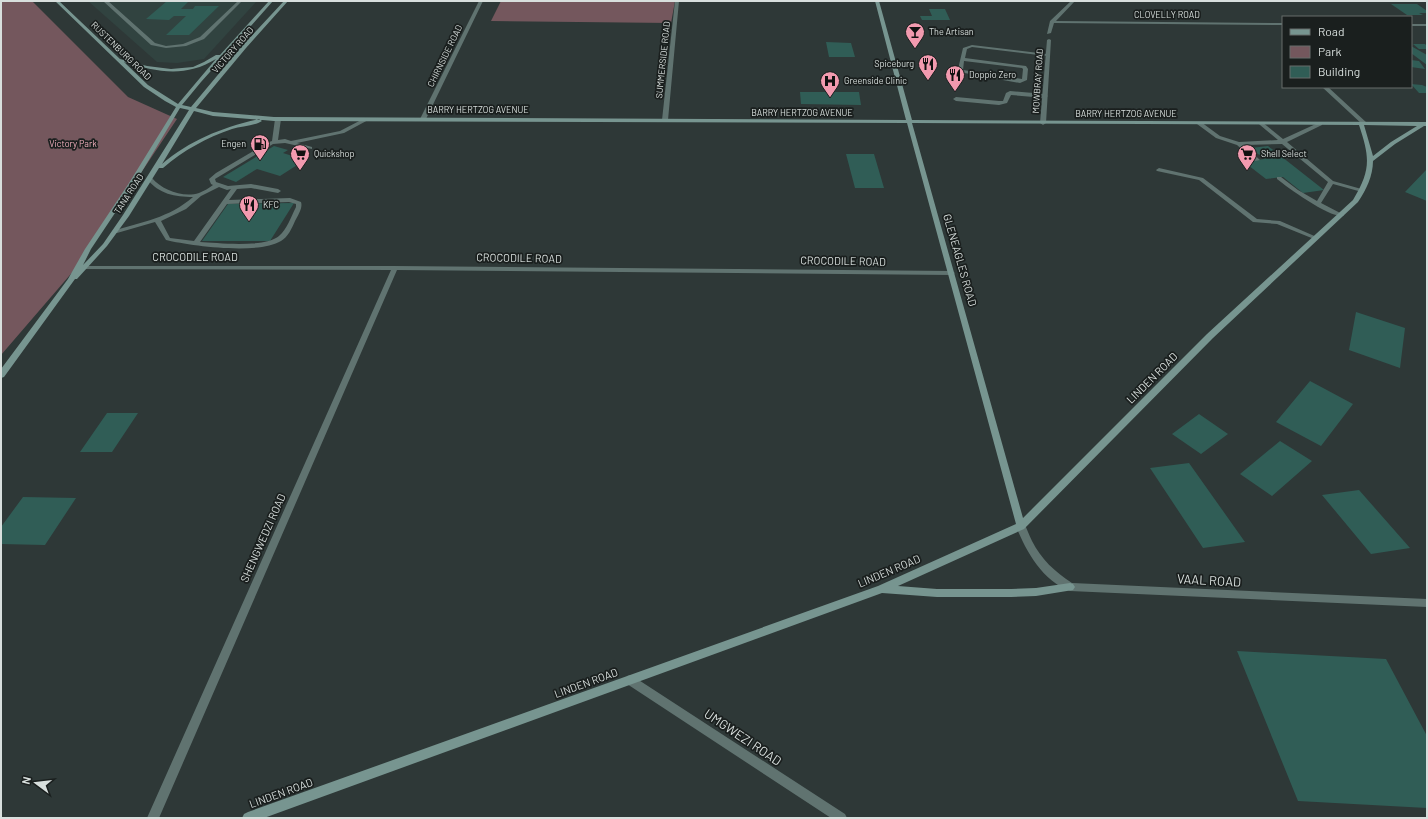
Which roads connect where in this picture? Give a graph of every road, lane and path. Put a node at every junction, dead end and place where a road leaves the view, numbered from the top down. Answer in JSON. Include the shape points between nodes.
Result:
{"nodes":[{"id":1,"x":57,"y":1,"type":"edge"},
{"id":2,"x":106,"y":1,"type":"edge"},
{"id":3,"x":240,"y":1,"type":"edge"},
{"id":4,"x":271,"y":1,"type":"edge"},
{"id":5,"x":286,"y":1,"type":"edge"},
{"id":6,"x":481,"y":1,"type":"edge"},
{"id":7,"x":677,"y":1,"type":"edge"},
{"id":8,"x":877,"y":1,"type":"edge"},
{"id":9,"x":1073,"y":1,"type":"edge"},
{"id":10,"x":1052,"y":22,"type":"junction"},
{"id":11,"x":1282,"y":24,"type":"edge"},
{"id":12,"x":1412,"y":24,"type":"edge"},
{"id":13,"x":1427,"y":25,"type":"edge"},
{"id":14,"x":1050,"y":33,"type":"dead end"},
{"id":15,"x":1049,"y":40,"type":"dead end"},
{"id":16,"x":227,"y":49,"type":"junction"},
{"id":17,"x":1047,"y":55,"type":"junction"},
{"id":18,"x":119,"y":59,"type":"junction"},
{"id":19,"x":963,"y":59,"type":"junction"},
{"id":20,"x":1326,"y":88,"type":"edge"},
{"id":21,"x":1045,"y":96,"type":"junction"},
{"id":22,"x":956,"y":100,"type":"dead end"},
{"id":23,"x":179,"y":106,"type":"junction"},
{"id":24,"x":192,"y":110,"type":"junction"},
{"id":25,"x":276,"y":119,"type":"junction"},
{"id":26,"x":367,"y":119,"type":"junction"},
{"id":27,"x":423,"y":119,"type":"junction"},
{"id":28,"x":665,"y":120,"type":"junction"},
{"id":29,"x":909,"y":122,"type":"junction"},
{"id":30,"x":1043,"y":123,"type":"junction"},
{"id":31,"x":1199,"y":123,"type":"junction"},
{"id":32,"x":1262,"y":124,"type":"junction"},
{"id":33,"x":1320,"y":124,"type":"junction"},
{"id":34,"x":1363,"y":124,"type":"junction"},
{"id":35,"x":1426,"y":124,"type":"edge"},
{"id":36,"x":275,"y":142,"type":"junction"},
{"id":37,"x":290,"y":142,"type":"junction"},
{"id":38,"x":1282,"y":142,"type":"junction"},
{"id":39,"x":1239,"y":144,"type":"junction"},
{"id":40,"x":310,"y":148,"type":"dead end"},
{"id":41,"x":1257,"y":160,"type":"dead end"},
{"id":42,"x":1371,"y":160,"type":"junction"},
{"id":43,"x":1159,"y":170,"type":"dead end"},
{"id":44,"x":151,"y":177,"type":"junction"},
{"id":45,"x":1278,"y":178,"type":"dead end"},
{"id":46,"x":1331,"y":182,"type":"junction"},
{"id":47,"x":218,"y":185,"type":"junction"},
{"id":48,"x":234,"y":188,"type":"junction"},
{"id":49,"x":1362,"y":190,"type":"junction"},
{"id":50,"x":278,"y":191,"type":"dead end"},
{"id":51,"x":199,"y":195,"type":"junction"},
{"id":52,"x":225,"y":202,"type":"junction"},
{"id":53,"x":1318,"y":204,"type":"junction"},
{"id":54,"x":1342,"y":215,"type":"junction"},
{"id":55,"x":157,"y":220,"type":"junction"},
{"id":56,"x":115,"y":232,"type":"junction"},
{"id":57,"x":1316,"y":238,"type":"junction"},
{"id":58,"x":195,"y":244,"type":"junction"},
{"id":59,"x":85,"y":267,"type":"junction"},
{"id":60,"x":77,"y":268,"type":"junction"},
{"id":61,"x":395,"y":268,"type":"junction"},
{"id":62,"x":952,"y":273,"type":"junction"},
{"id":63,"x":71,"y":280,"type":"junction"},
{"id":64,"x":1,"y":375,"type":"edge"},
{"id":65,"x":1021,"y":526,"type":"junction"},
{"id":66,"x":1070,"y":587,"type":"junction"},
{"id":67,"x":881,"y":589,"type":"junction"},
{"id":68,"x":1427,"y":603,"type":"edge"},
{"id":69,"x":631,"y":680,"type":"junction"},
{"id":70,"x":153,"y":818,"type":"edge"},
{"id":71,"x":248,"y":818,"type":"edge"},
{"id":72,"x":840,"y":818,"type":"edge"}],
"edges":[{"from":1,"to":18,"type":"main road","name":"RUSTENBURG ROAD"},
{"from":2,"to":3,"type":"street","via":[[153,44],[166,47],[184,45],[202,38]]},
{"from":4,"to":16,"type":"main road","name":"VICTORY ROAD"},
{"from":5,"to":24,"type":"main road","name":"VICTORY ROAD"},
{"from":6,"to":27,"type":"street","name":"CHIRNSIDE ROAD"},
{"from":7,"to":28,"type":"street","name":"SUMMERSIDE ROAD"},
{"from":8,"to":29,"type":"main road","name":"GLENEAGLES ROAD"},
{"from":9,"to":10,"type":"street"},
{"from":10,"to":11,"type":"street","name":"CLOVELLY ROAD"},
{"from":10,"to":14,"type":"street"},
{"from":12,"to":13,"type":"street"},
{"from":15,"to":17,"type":"street","name":"MOWBRAY ROAD"},
{"from":16,"to":18,"type":"main road","via":[[206,63],[176,71],[151,69]]},
{"from":16,"to":23,"type":"main road","name":"VICTORY ROAD"},
{"from":17,"to":19,"type":"street","via":[[970,46],[965,48]]},
{"from":17,"to":21,"type":"street","name":"MOWBRAY ROAD"},
{"from":18,"to":23,"type":"main road","name":"RUSTENBURG ROAD","via":[[153,91]]},
{"from":19,"to":19,"type":"street","via":[[960,69],[964,73],[1024,80],[1024,67]]},
{"from":20,"to":34,"type":"street"},
{"from":21,"to":22,"type":"street","via":[[1017,92],[1008,94],[1005,102],[999,103]]},
{"from":21,"to":30,"type":"street","name":"MOWBRAY ROAD"},
{"from":23,"to":24,"type":"main road","name":"BARRY HERTZOG AVENUE"},
{"from":23,"to":60,"type":"main road","name":"TANA ROAD"},
{"from":24,"to":25,"type":"main road","name":"BARRY HERTZOG AVENUE"},
{"from":24,"to":44,"type":"main road","name":"TANA ROAD"},
{"from":25,"to":26,"type":"main road","name":"BARRY HERTZOG AVENUE"},
{"from":25,"to":36,"type":"street"},
{"from":25,"to":44,"type":"main road","via":[[235,126],[206,137],[174,156]]},
{"from":26,"to":27,"type":"main road","name":"BARRY HERTZOG AVENUE"},
{"from":26,"to":37,"type":"street","via":[[342,132]]},
{"from":27,"to":28,"type":"main road","name":"BARRY HERTZOG AVENUE"},
{"from":28,"to":29,"type":"main road","name":"BARRY HERTZOG AVENUE"},
{"from":29,"to":30,"type":"main road","name":"BARRY HERTZOG AVENUE"},
{"from":29,"to":62,"type":"main road","name":"GLENEAGLES ROAD"},
{"from":30,"to":31,"type":"main road","name":"BARRY HERTZOG AVENUE"},
{"from":31,"to":32,"type":"main road","name":"BARRY HERTZOG AVENUE"},
{"from":31,"to":39,"type":"street","via":[[1218,137]]},
{"from":32,"to":33,"type":"main road","name":"BARRY HERTZOG AVENUE"},
{"from":32,"to":38,"type":"street"},
{"from":33,"to":34,"type":"main road","name":"BARRY HERTZOG AVENUE"},
{"from":33,"to":38,"type":"street"},
{"from":34,"to":35,"type":"main road","name":"BARRY HERTZOG AVENUE"},
{"from":34,"to":42,"type":"main road","name":"LINDEN ROAD"},
{"from":35,"to":42,"type":"main road","via":[[1393,143]]},
{"from":36,"to":37,"type":"street"},
{"from":36,"to":47,"type":"street","via":[[214,176],[212,181]]},
{"from":37,"to":40,"type":"street"},
{"from":38,"to":39,"type":"street"},
{"from":38,"to":46,"type":"street"},
{"from":39,"to":41,"type":"street"},
{"from":42,"to":49,"type":"main road","name":"LINDEN ROAD"},
{"from":43,"to":57,"type":"street","via":[[1201,180],[1256,221],[1278,222]]},
{"from":44,"to":51,"type":"street","via":[[155,186],[162,190],[184,195]]},
{"from":44,"to":56,"type":"main road","name":"TANA ROAD"},
{"from":45,"to":53,"type":"street"},
{"from":46,"to":49,"type":"street"},
{"from":46,"to":53,"type":"street"},
{"from":47,"to":48,"type":"street"},
{"from":47,"to":51,"type":"street"},
{"from":48,"to":50,"type":"street","via":[[251,186]]},
{"from":48,"to":52,"type":"street"},
{"from":49,"to":54,"type":"main road","name":"LINDEN ROAD","via":[[1356,201]]},
{"from":51,"to":55,"type":"street","via":[[184,208]]},
{"from":52,"to":58,"type":"street"},
{"from":52,"to":58,"type":"street","via":[[290,200],[299,203],[299,207],[286,232],[277,241],[256,245]]},
{"from":53,"to":54,"type":"street"},
{"from":54,"to":57,"type":"main road","name":"LINDEN ROAD"},
{"from":55,"to":56,"type":"street"},
{"from":55,"to":58,"type":"street","via":[[168,240]]},
{"from":56,"to":59,"type":"main road","name":"TANA ROAD"},
{"from":57,"to":65,"type":"main road","name":"LINDEN ROAD","via":[[1210,336]]},
{"from":59,"to":60,"type":"street","name":"CROCODILE ROAD"},
{"from":59,"to":61,"type":"street","name":"CROCODILE ROAD"},
{"from":59,"to":63,"type":"main road","name":"TANA ROAD"},
{"from":60,"to":63,"type":"main road","name":"TANA ROAD"},
{"from":61,"to":62,"type":"street","name":"CROCODILE ROAD"},
{"from":61,"to":70,"type":"street","name":"SHENGWEDZI ROAD"},
{"from":62,"to":65,"type":"main road","name":"GLENEAGLES ROAD"},
{"from":63,"to":64,"type":"main road","name":"TANA ROAD"},
{"from":65,"to":66,"type":"street","name":"VAAL ROAD","via":[[1030,548],[1043,567]]},
{"from":65,"to":67,"type":"main road","name":"LINDEN ROAD"},
{"from":66,"to":67,"type":"main road","via":[[1012,593],[937,593]]},
{"from":66,"to":68,"type":"street","name":"VAAL ROAD"},
{"from":67,"to":69,"type":"main road","name":"LINDEN ROAD"},
{"from":69,"to":71,"type":"main road","name":"LINDEN ROAD"},
{"from":69,"to":72,"type":"street","name":"UMGWEZI ROAD"}]}
